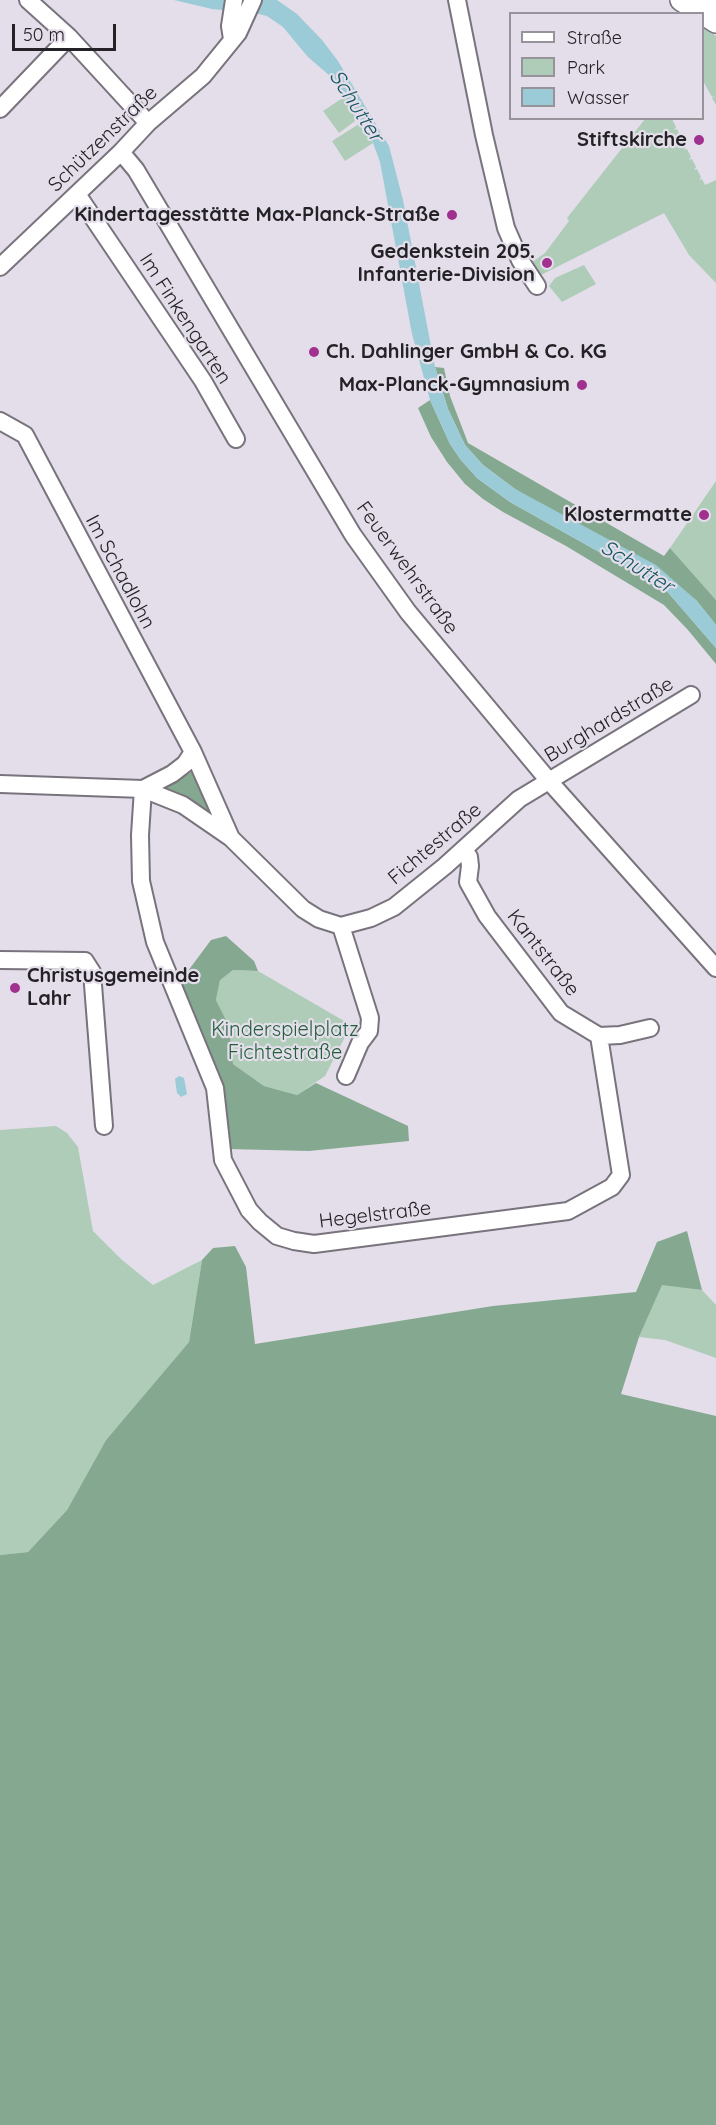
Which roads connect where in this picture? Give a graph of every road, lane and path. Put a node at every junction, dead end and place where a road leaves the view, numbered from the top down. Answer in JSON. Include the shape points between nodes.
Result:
{"nodes":[{"id":1,"x":28,"y":0,"type":"edge"},
{"id":2,"x":253,"y":0,"type":"edge"},
{"id":3,"x":457,"y":0,"type":"edge"},
{"id":4,"x":681,"y":0,"type":"edge"},
{"id":5,"x":710,"y":0,"type":"edge"},
{"id":6,"x":231,"y":3,"type":"edge"},
{"id":7,"x":716,"y":4,"type":"edge"},
{"id":8,"x":700,"y":12,"type":"edge"},
{"id":9,"x":69,"y":38,"type":"junction"},
{"id":10,"x":232,"y":39,"type":"junction"},
{"id":11,"x":0,"y":109,"type":"edge"},
{"id":12,"x":148,"y":123,"type":"junction"},
{"id":13,"x":121,"y":152,"type":"junction"},
{"id":14,"x":77,"y":194,"type":"junction"},
{"id":15,"x":0,"y":267,"type":"edge"},
{"id":16,"x":537,"y":286,"type":"dead end"},
{"id":17,"x":0,"y":421,"type":"edge"},
{"id":18,"x":236,"y":439,"type":"dead end"},
{"id":19,"x":692,"y":695,"type":"dead end"},
{"id":20,"x":193,"y":752,"type":"junction"},
{"id":21,"x":549,"y":781,"type":"junction"},
{"id":22,"x":0,"y":784,"type":"edge"},
{"id":23,"x":143,"y":789,"type":"junction"},
{"id":24,"x":231,"y":838,"type":"junction"},
{"id":25,"x":464,"y":849,"type":"junction"},
{"id":26,"x":445,"y":866,"type":"junction"},
{"id":27,"x":468,"y":882,"type":"junction"},
{"id":28,"x":341,"y":926,"type":"junction"},
{"id":29,"x":0,"y":960,"type":"edge"},
{"id":30,"x":715,"y":965,"type":"edge"},
{"id":31,"x":650,"y":1028,"type":"dead end"},
{"id":32,"x":599,"y":1036,"type":"junction"},
{"id":33,"x":346,"y":1076,"type":"dead end"},
{"id":34,"x":104,"y":1126,"type":"dead end"}],
"edges":[{"from":1,"to":9,"type":"street"},
{"from":2,"to":10,"type":"street","name":"Schützenstraße"},
{"from":3,"to":16,"type":"street","via":[[506,228]]},
{"from":4,"to":8,"type":"main road"},
{"from":5,"to":7,"type":"main road"},
{"from":6,"to":10,"type":"street"},
{"from":9,"to":11,"type":"street"},
{"from":9,"to":12,"type":"street"},
{"from":10,"to":12,"type":"street","name":"Schützenstraße","via":[[203,76]]},
{"from":12,"to":13,"type":"street","name":"Schützenstraße"},
{"from":13,"to":14,"type":"street","name":"Schützenstraße"},
{"from":13,"to":21,"type":"street","name":"Feuerwehrstraße","via":[[136,170],[353,535],[408,612]]},
{"from":14,"to":15,"type":"street","name":"Schützenstraße"},
{"from":14,"to":18,"type":"street","name":"Im Finkengarten","via":[[203,381]]},
{"from":17,"to":20,"type":"street","name":"Im Schadlohn","via":[[25,435]]},
{"from":19,"to":21,"type":"street","name":"Burghardstraße"},
{"from":20,"to":23,"type":"street","via":[[172,774]]},
{"from":20,"to":24,"type":"street"},
{"from":21,"to":25,"type":"street","name":"Fichtestraße","via":[[519,799]]},
{"from":21,"to":30,"type":"street","name":"Feuerwehrstraße"},
{"from":22,"to":23,"type":"street"},
{"from":23,"to":24,"type":"street","via":[[183,805]]},
{"from":23,"to":32,"type":"street","name":"Hegelstraße","via":[[141,881],[150,922],[215,1088],[223,1160],[249,1210],[277,1236],[314,1244],[568,1211],[612,1187],[621,1175]]},
{"from":24,"to":28,"type":"street","via":[[303,909]]},
{"from":25,"to":26,"type":"street","name":"Fichtestraße"},
{"from":25,"to":27,"type":"street","name":"Kantstraße","via":[[469,856]]},
{"from":26,"to":27,"type":"street","name":"Kantstraße","via":[[451,874]]},
{"from":26,"to":28,"type":"street","name":"Fichtestraße","via":[[394,906],[371,918]]},
{"from":27,"to":32,"type":"street","name":"Kantstraße","via":[[487,916],[561,1013]]},
{"from":28,"to":33,"type":"street","via":[[370,1018],[369,1031]]},
{"from":29,"to":34,"type":"street","via":[[85,961],[92,972]]},
{"from":31,"to":32,"type":"street"}]}
